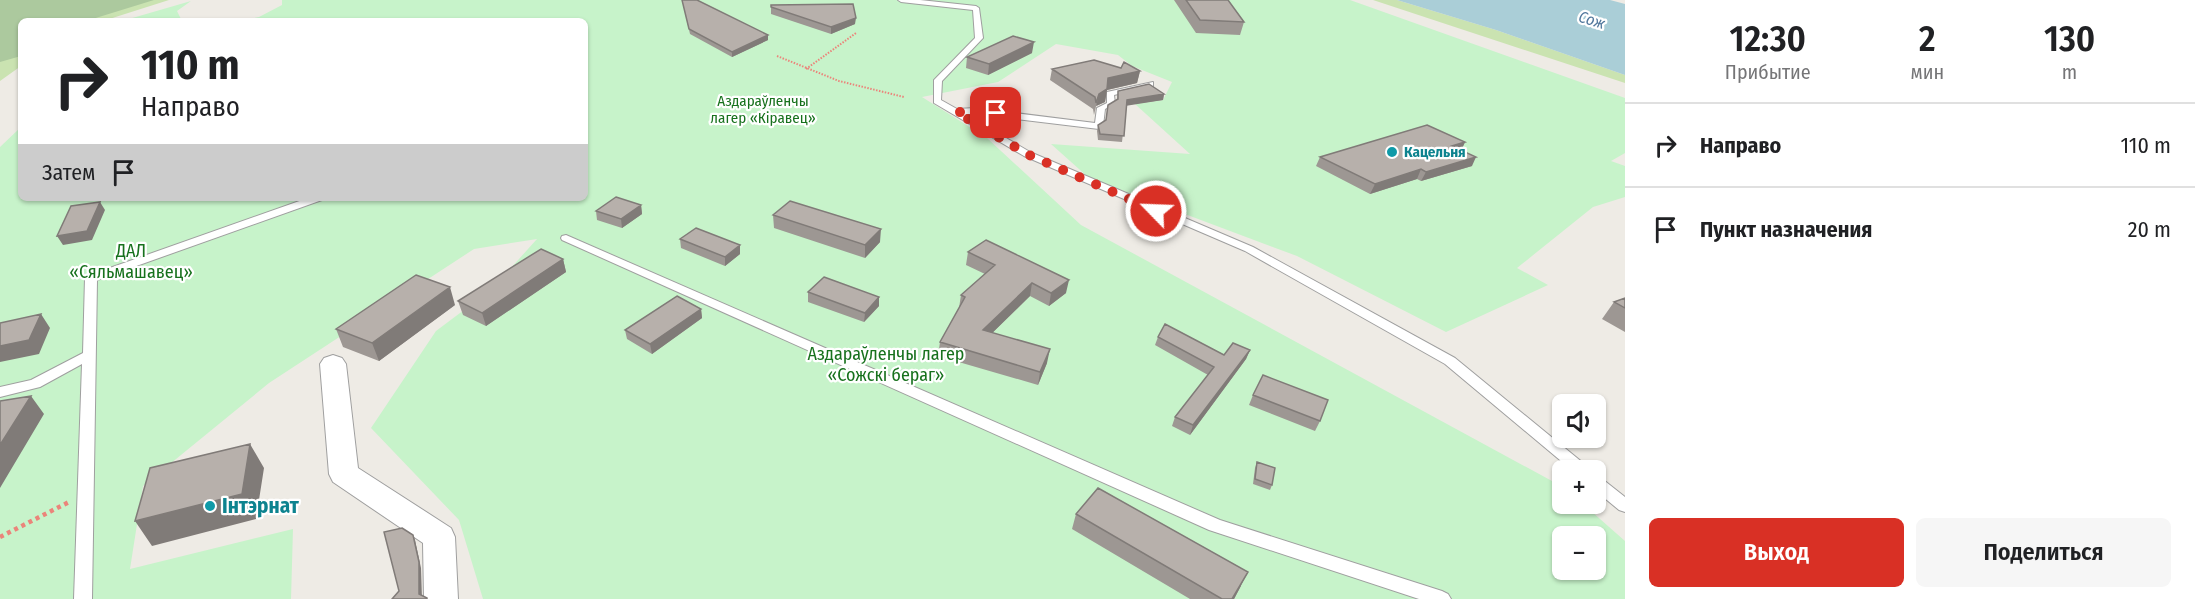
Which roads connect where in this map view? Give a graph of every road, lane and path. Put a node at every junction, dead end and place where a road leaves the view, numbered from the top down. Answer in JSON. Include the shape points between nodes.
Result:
{"nodes":[{"id":1,"x":901,"y":0,"type":"edge"},
{"id":2,"x":856,"y":33,"type":"dead end"},
{"id":3,"x":777,"y":56,"type":"dead end"},
{"id":4,"x":806,"y":70,"type":"junction"},
{"id":5,"x":1150,"y":84,"type":"edge"},
{"id":6,"x":904,"y":97,"type":"dead end"},
{"id":7,"x":956,"y":112,"type":"junction"},
{"id":8,"x":309,"y":201,"type":"edge"},
{"id":9,"x":566,"y":238,"type":"dead end"},
{"id":10,"x":89,"y":355,"type":"junction"},
{"id":11,"x":333,"y":364,"type":"dead end"},
{"id":12,"x":0,"y":392,"type":"edge"},
{"id":13,"x":1570,"y":460,"type":"edge"},
{"id":14,"x":1606,"y":490,"type":"edge"},
{"id":15,"x":86,"y":493,"type":"junction"},
{"id":16,"x":1625,"y":506,"type":"edge"},
{"id":17,"x":0,"y":537,"type":"edge"},
{"id":18,"x":83,"y":599,"type":"edge"},
{"id":19,"x":441,"y":599,"type":"edge"},
{"id":20,"x":1442,"y":599,"type":"edge"}],
"edges":[{"from":1,"to":7,"type":"lane","via":[[976,9],[979,38],[938,80],[937,101]]},
{"from":2,"to":4,"type":"path"},
{"from":3,"to":4,"type":"path"},
{"from":4,"to":6,"type":"path","via":[[855,88]]},
{"from":5,"to":7,"type":"lane","via":[[1110,94],[1111,104],[1101,108],[1099,126]]},
{"from":7,"to":13,"type":"lane","via":[[1027,154],[1249,249],[1450,361]]},
{"from":8,"to":10,"type":"lane","via":[[91,278]]},
{"from":9,"to":20,"type":"lane","via":[[1215,525]]},
{"from":10,"to":12,"type":"lane","via":[[34,384]]},
{"from":10,"to":15,"type":"lane"},
{"from":11,"to":19,"type":"street","via":[[344,474],[439,537]]},
{"from":14,"to":16,"type":"lane"},
{"from":15,"to":17,"type":"path"},
{"from":15,"to":18,"type":"lane"}]}
